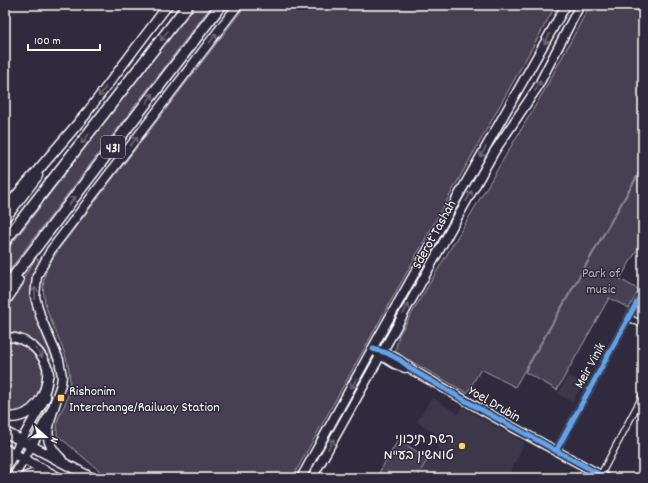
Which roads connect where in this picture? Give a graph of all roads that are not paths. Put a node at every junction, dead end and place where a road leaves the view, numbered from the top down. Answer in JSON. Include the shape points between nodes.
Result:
{"nodes":[{"id":1,"x":168,"y":5,"type":"edge"},
{"id":2,"x":188,"y":5,"type":"edge"},
{"id":3,"x":221,"y":5,"type":"edge"},
{"id":4,"x":238,"y":5,"type":"edge"},
{"id":5,"x":566,"y":5,"type":"edge"},
{"id":6,"x":580,"y":5,"type":"edge"},
{"id":7,"x":86,"y":114,"type":"junction"},
{"id":8,"x":5,"y":209,"type":"edge"},
{"id":9,"x":59,"y":218,"type":"junction"},
{"id":10,"x":5,"y":219,"type":"edge"},
{"id":11,"x":5,"y":241,"type":"edge"},
{"id":12,"x":5,"y":288,"type":"edge"},
{"id":13,"x":643,"y":292,"type":"edge"},
{"id":14,"x":5,"y":301,"type":"edge"},
{"id":15,"x":629,"y":318,"type":"junction"},
{"id":16,"x":643,"y":325,"type":"edge"},
{"id":17,"x":395,"y":329,"type":"junction"},
{"id":18,"x":5,"y":337,"type":"edge"},
{"id":19,"x":373,"y":348,"type":"junction"},
{"id":20,"x":381,"y":353,"type":"junction"},
{"id":21,"x":396,"y":361,"type":"junction"},
{"id":22,"x":48,"y":369,"type":"junction"},
{"id":23,"x":369,"y":374,"type":"junction"},
{"id":24,"x":643,"y":395,"type":"edge"},
{"id":25,"x":56,"y":400,"type":"junction"},
{"id":26,"x":5,"y":417,"type":"edge"},
{"id":27,"x":5,"y":432,"type":"edge"},
{"id":28,"x":21,"y":441,"type":"junction"},
{"id":29,"x":31,"y":447,"type":"junction"},
{"id":30,"x":5,"y":449,"type":"edge"},
{"id":31,"x":556,"y":451,"type":"junction"},
{"id":32,"x":14,"y":454,"type":"junction"},
{"id":33,"x":24,"y":459,"type":"junction"},
{"id":34,"x":5,"y":469,"type":"edge"},
{"id":35,"x":78,"y":471,"type":"junction"},
{"id":36,"x":602,"y":477,"type":"edge"},
{"id":37,"x":13,"y":478,"type":"edge"},
{"id":38,"x":23,"y":478,"type":"edge"},
{"id":39,"x":52,"y":478,"type":"edge"},
{"id":40,"x":59,"y":478,"type":"edge"},
{"id":41,"x":92,"y":478,"type":"edge"},
{"id":42,"x":301,"y":478,"type":"edge"},
{"id":43,"x":312,"y":478,"type":"edge"}],
"edges":[{"from":1,"to":7,"type":"main road","one_way":true},
{"from":2,"to":11,"type":"highway","number":"431","one_way":true},
{"from":9,"to":3,"type":"highway","number":"431","one_way":true},
{"from":25,"to":4,"type":"main road","one_way":true,"via":[[62,376],[59,360],[35,297],[35,282],[39,270],[51,250]]},
{"from":5,"to":19,"type":"main road","name":"Sderot Tashah","one_way":true},
{"from":17,"to":6,"type":"main road","name":"Sderot Tashah","one_way":true,"via":[[494,152],[537,88]]},
{"from":7,"to":8,"type":"main road"},
{"from":7,"to":10,"type":"main road"},
{"from":9,"to":12,"type":"highway","number":"431"},
{"from":9,"to":14,"type":"highway"},
{"from":13,"to":15,"type":"street","name":"Meir Vinik"},
{"from":15,"to":16,"type":"street"},
{"from":15,"to":31,"type":"street","name":"Meir Vinik"},
{"from":17,"to":20,"type":"main road","name":"Sderot Tashah"},
{"from":17,"to":21,"type":"main road","via":[[392,354]]},
{"from":18,"to":22,"type":"main road","one_way":true,"via":[[28,342],[44,359]]},
{"from":19,"to":20,"type":"main road","name":"Yoel Drubin"},
{"from":19,"to":42,"type":"main road","name":"Sderot Tashah","one_way":true},
{"from":20,"to":21,"type":"main road","name":"Yoel Drubin"},
{"from":20,"to":23,"type":"main road","name":"Sderot Tashah"},
{"from":21,"to":23,"type":"main road","via":[[383,363]]},
{"from":21,"to":31,"type":"main road","name":"Yoel Drubin"},
{"from":22,"to":26,"type":"main road","via":[[47,386],[38,403],[15,418]]},
{"from":22,"to":28,"type":"main road","via":[[49,382],[45,398]]},
{"from":43,"to":23,"type":"main road","name":"Sderot Tashah","one_way":true},
{"from":24,"to":36,"type":"street"},
{"from":25,"to":29,"type":"main road"},
{"from":25,"to":35,"type":"main road","via":[[49,423],[49,446]]},
{"from":27,"to":28,"type":"main road"},
{"from":28,"to":29,"type":"main road"},
{"from":28,"to":32,"type":"main road"},
{"from":29,"to":33,"type":"main road"},
{"from":29,"to":35,"type":"main road"},
{"from":30,"to":32,"type":"main road"},
{"from":31,"to":36,"type":"main road","name":"Yoel Drubin"},
{"from":32,"to":33,"type":"main road"},
{"from":32,"to":34,"type":"main road"},
{"from":33,"to":37,"type":"main road"},
{"from":33,"to":40,"type":"main road"},
{"from":35,"to":41,"type":"main road"},
{"from":38,"to":39,"type":"main road","via":[[36,473]]}]}
